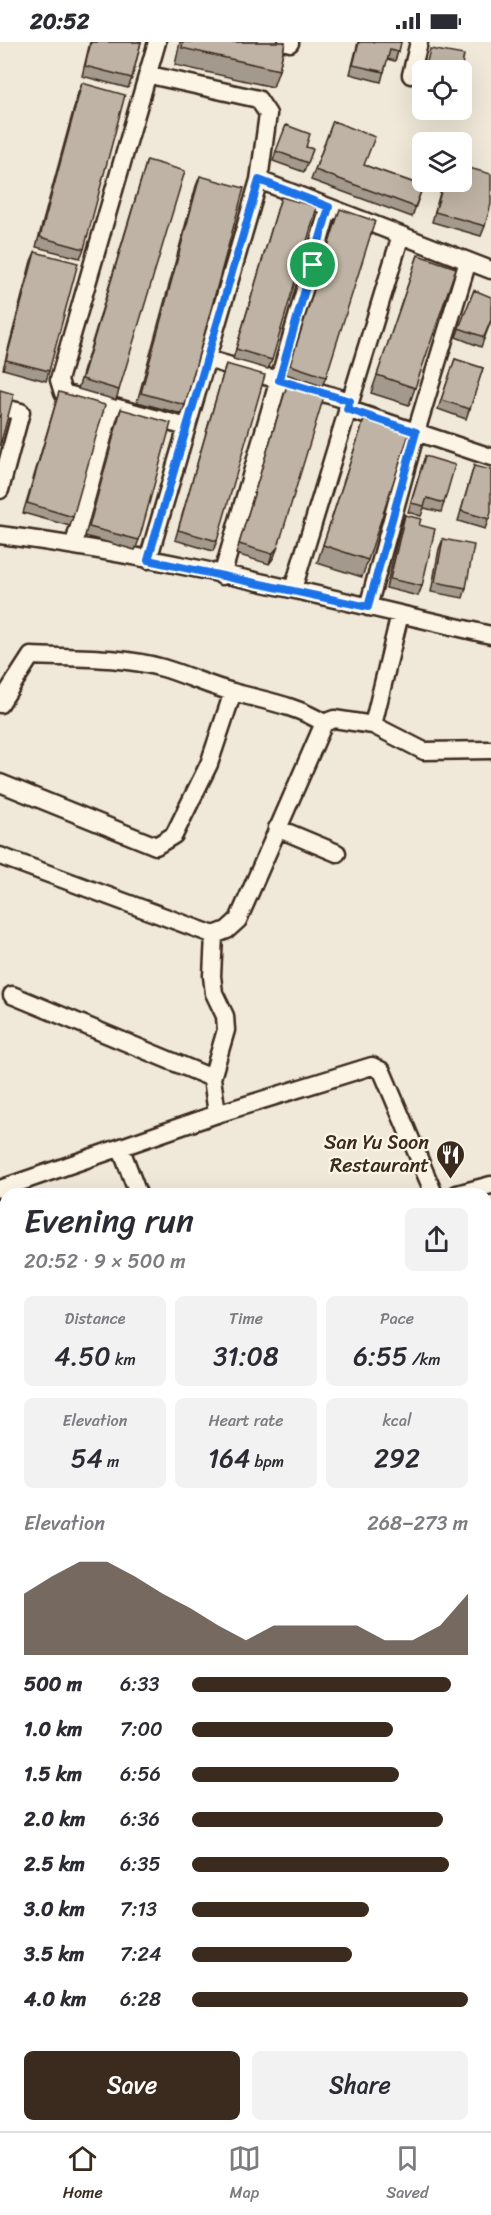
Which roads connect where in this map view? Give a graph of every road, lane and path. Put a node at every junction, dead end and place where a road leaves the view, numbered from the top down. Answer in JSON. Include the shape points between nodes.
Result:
{"nodes":[{"id":1,"x":158,"y":42,"type":"edge"},
{"id":2,"x":419,"y":42,"type":"edge"},
{"id":3,"x":150,"y":75,"type":"junction"},
{"id":4,"x":411,"y":75,"type":"dead end"},
{"id":5,"x":259,"y":180,"type":"junction"},
{"id":6,"x":329,"y":207,"type":"junction"},
{"id":7,"x":400,"y":235,"type":"junction"},
{"id":8,"x":468,"y":261,"type":"junction"},
{"id":9,"x":491,"y":270,"type":"edge"},
{"id":10,"x":207,"y":359,"type":"junction"},
{"id":11,"x":279,"y":380,"type":"junction"},
{"id":12,"x":349,"y":405,"type":"junction"},
{"id":13,"x":0,"y":407,"type":"edge"},
{"id":14,"x":112,"y":408,"type":"junction"},
{"id":15,"x":187,"y":427,"type":"junction"},
{"id":16,"x":416,"y":432,"type":"junction"},
{"id":17,"x":491,"y":457,"type":"edge"},
{"id":18,"x":0,"y":489,"type":"edge"},
{"id":19,"x":0,"y":535,"type":"edge"},
{"id":20,"x":74,"y":544,"type":"junction"},
{"id":21,"x":148,"y":560,"type":"junction"},
{"id":22,"x":222,"y":576,"type":"junction"},
{"id":23,"x":293,"y":589,"type":"junction"},
{"id":24,"x":368,"y":607,"type":"junction"},
{"id":25,"x":399,"y":614,"type":"junction"},
{"id":26,"x":491,"y":635,"type":"edge"},
{"id":27,"x":233,"y":692,"type":"junction"},
{"id":28,"x":0,"y":705,"type":"edge"},
{"id":29,"x":324,"y":723,"type":"junction"},
{"id":30,"x":373,"y":725,"type":"junction"},
{"id":31,"x":490,"y":750,"type":"edge"},
{"id":32,"x":0,"y":783,"type":"edge"},
{"id":33,"x":277,"y":828,"type":"junction"},
{"id":34,"x":337,"y":853,"type":"dead end"},
{"id":35,"x":0,"y":856,"type":"edge"},
{"id":36,"x":214,"y":935,"type":"junction"},
{"id":37,"x":12,"y":995,"type":"dead end"},
{"id":38,"x":212,"y":1078,"type":"junction"},
{"id":39,"x":217,"y":1114,"type":"junction"},
{"id":40,"x":121,"y":1149,"type":"junction"},
{"id":41,"x":3,"y":1188,"type":"edge"},
{"id":42,"x":136,"y":1188,"type":"edge"},
{"id":43,"x":431,"y":1188,"type":"edge"}],
"edges":[{"from":1,"to":3,"type":"street"},
{"from":2,"to":4,"type":"street"},
{"from":3,"to":5,"type":"street","via":[[258,99],[268,114]]},
{"from":3,"to":14,"type":"street","via":[[58,380],[63,393]]},
{"from":5,"to":6,"type":"street"},
{"from":5,"to":10,"type":"street"},
{"from":6,"to":7,"type":"street"},
{"from":6,"to":11,"type":"street"},
{"from":7,"to":8,"type":"street"},
{"from":7,"to":12,"type":"street"},
{"from":8,"to":9,"type":"street"},
{"from":8,"to":16,"type":"street"},
{"from":10,"to":11,"type":"street"},
{"from":10,"to":15,"type":"street"},
{"from":11,"to":12,"type":"street"},
{"from":11,"to":22,"type":"street"},
{"from":12,"to":16,"type":"street"},
{"from":12,"to":23,"type":"street"},
{"from":13,"to":18,"type":"street","via":[[21,412]]},
{"from":14,"to":15,"type":"street"},
{"from":14,"to":20,"type":"street"},
{"from":15,"to":21,"type":"street"},
{"from":16,"to":17,"type":"street"},
{"from":16,"to":24,"type":"street"},
{"from":19,"to":20,"type":"street"},
{"from":20,"to":21,"type":"street"},
{"from":21,"to":22,"type":"street"},
{"from":22,"to":23,"type":"street"},
{"from":23,"to":24,"type":"street"},
{"from":24,"to":25,"type":"street"},
{"from":25,"to":26,"type":"street"},
{"from":25,"to":30,"type":"street"},
{"from":27,"to":28,"type":"street","via":[[162,668],[118,660],[31,656]]},
{"from":27,"to":29,"type":"street","via":[[304,710]]},
{"from":27,"to":32,"type":"street","via":[[209,764],[174,835],[156,846]]},
{"from":29,"to":30,"type":"street","via":[[334,719]]},
{"from":29,"to":33,"type":"street"},
{"from":30,"to":31,"type":"street","via":[[424,751]]},
{"from":33,"to":34,"type":"street"},
{"from":33,"to":36,"type":"street","via":[[238,920]]},
{"from":35,"to":36,"type":"street"},
{"from":36,"to":38,"type":"street","via":[[214,993],[225,1016],[226,1030]]},
{"from":37,"to":38,"type":"street"},
{"from":38,"to":39,"type":"street"},
{"from":39,"to":40,"type":"street"},
{"from":39,"to":43,"type":"street","via":[[372,1066],[382,1071]]},
{"from":40,"to":41,"type":"street"},
{"from":40,"to":42,"type":"street"}]}
